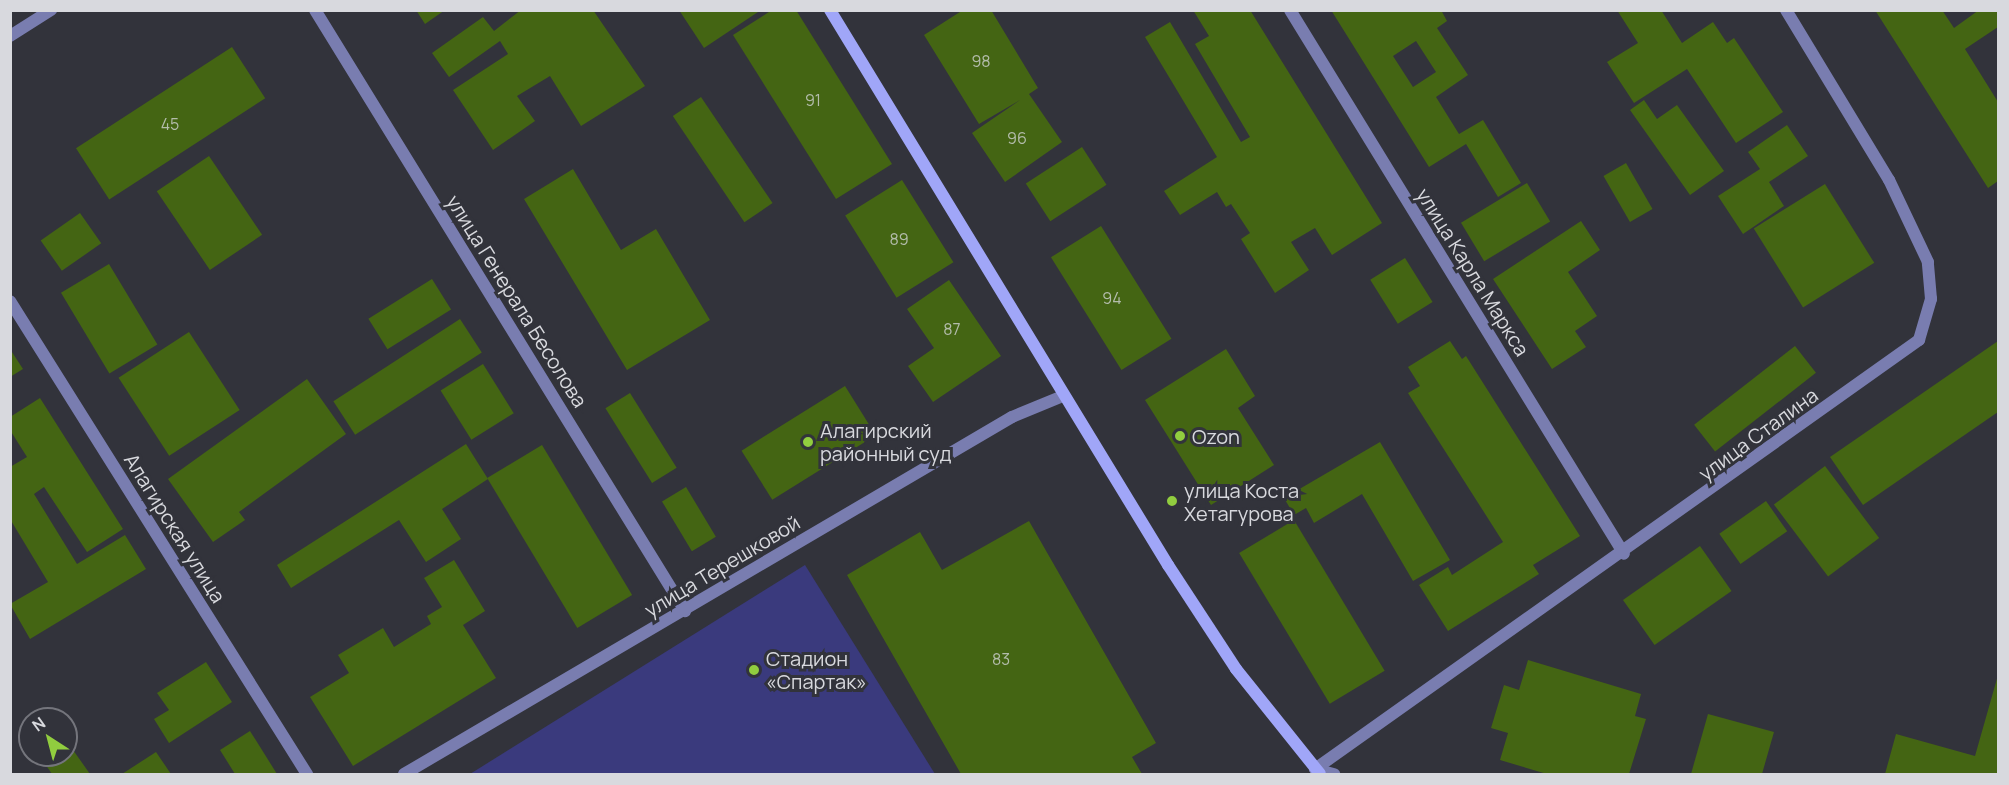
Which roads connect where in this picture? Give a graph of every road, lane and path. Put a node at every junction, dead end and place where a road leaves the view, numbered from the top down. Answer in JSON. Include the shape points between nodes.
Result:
{"nodes":[{"id":1,"x":51,"y":10,"type":"edge"},
{"id":2,"x":315,"y":10,"type":"edge"},
{"id":3,"x":830,"y":10,"type":"edge"},
{"id":4,"x":1290,"y":10,"type":"edge"},
{"id":5,"x":1786,"y":10,"type":"edge"},
{"id":6,"x":10,"y":36,"type":"edge"},
{"id":7,"x":10,"y":301,"type":"edge"},
{"id":8,"x":1063,"y":396,"type":"junction"},
{"id":9,"x":1623,"y":554,"type":"junction"},
{"id":10,"x":685,"y":611,"type":"junction"},
{"id":11,"x":1318,"y":772,"type":"edge"},
{"id":12,"x":307,"y":774,"type":"edge"},
{"id":13,"x":404,"y":774,"type":"edge"},
{"id":14,"x":1334,"y":774,"type":"edge"}],
"edges":[{"from":1,"to":6,"type":"street"},
{"from":2,"to":10,"type":"street","name":"улица Генерала Бесолова"},
{"from":3,"to":8,"type":"main road"},
{"from":4,"to":9,"type":"street","name":"улица Карла Маркса"},
{"from":5,"to":9,"type":"street","name":"улица Сталина","via":[[1888,180],[1928,262],[1931,299],[1919,340]]},
{"from":7,"to":12,"type":"street","name":"Алагирская улица"},
{"from":8,"to":10,"type":"street","name":"улица Терешковой","via":[[1012,417]]},
{"from":8,"to":11,"type":"main road","via":[[1236,669]]},
{"from":9,"to":11,"type":"street","name":"улица Сталина"},
{"from":10,"to":13,"type":"street","name":"улица Терешковой"},
{"from":11,"to":14,"type":"street"}]}
